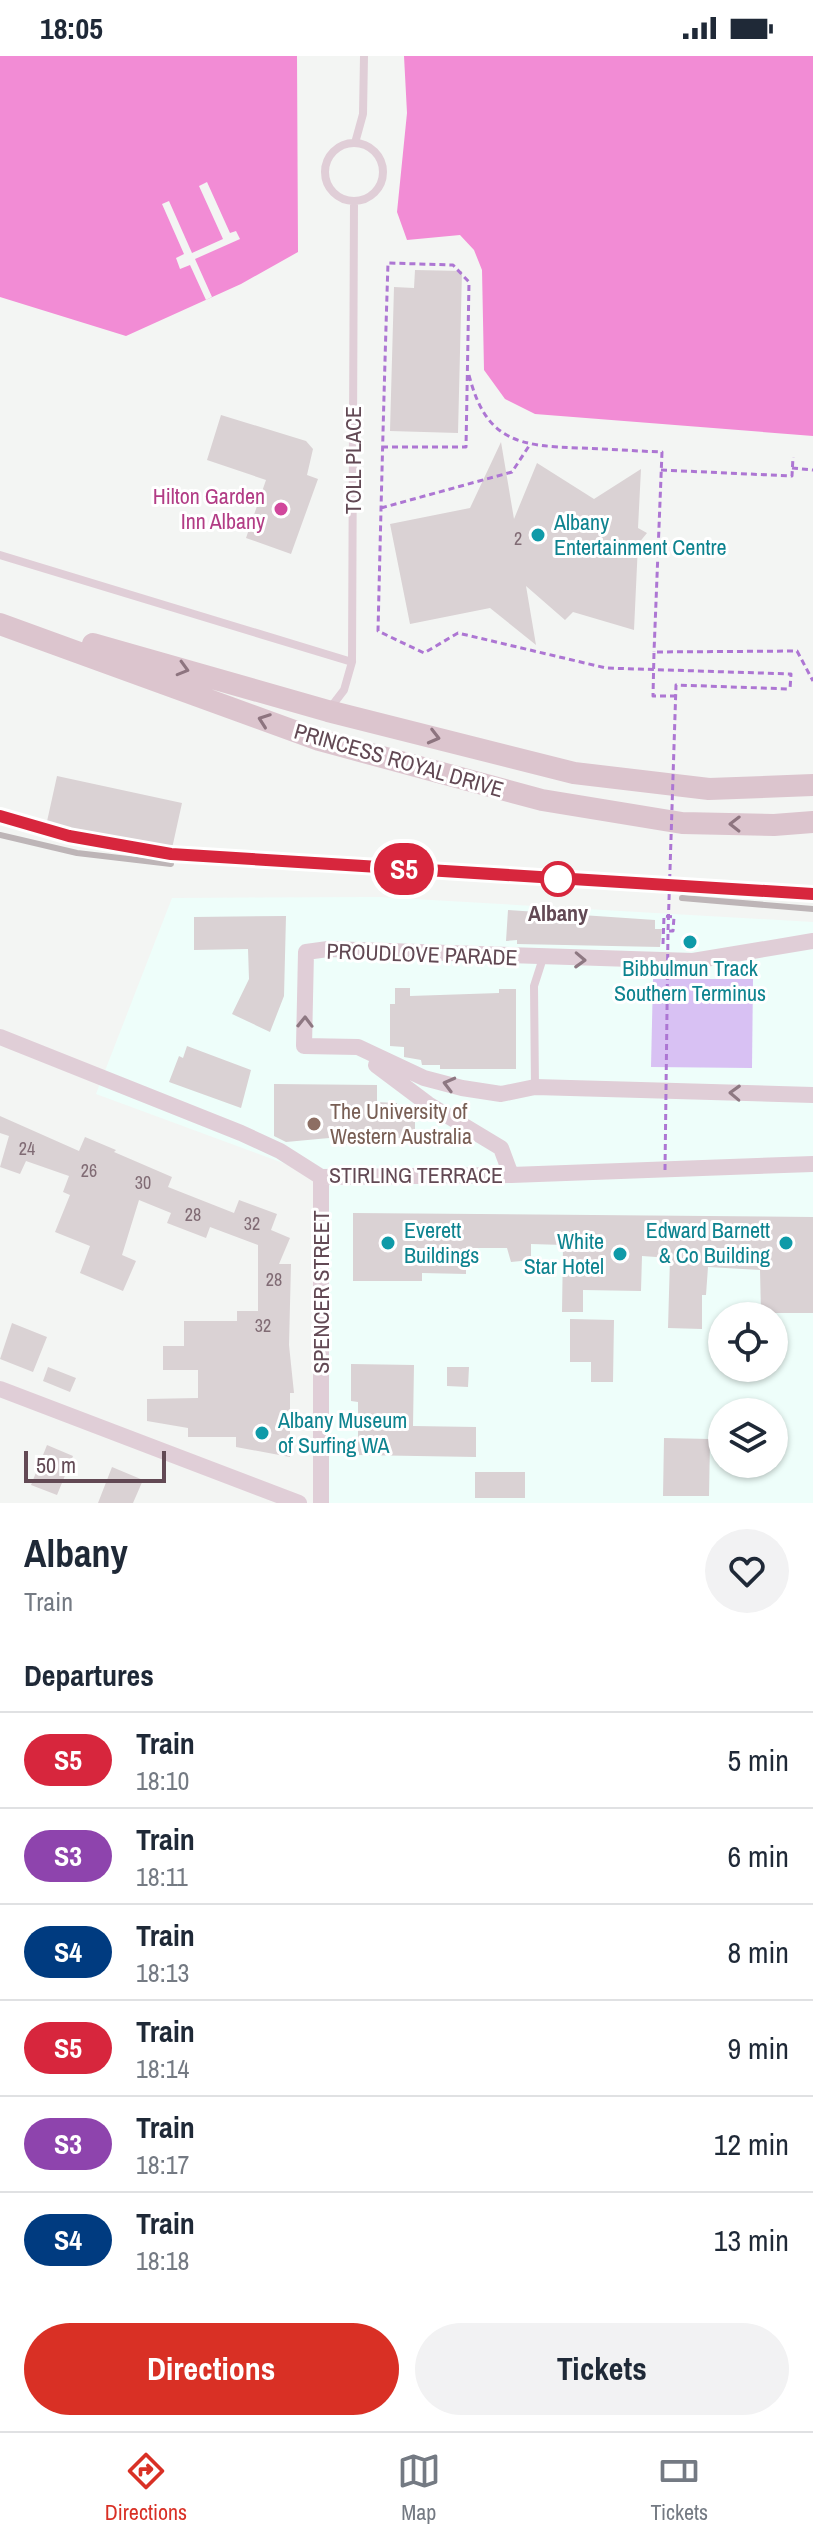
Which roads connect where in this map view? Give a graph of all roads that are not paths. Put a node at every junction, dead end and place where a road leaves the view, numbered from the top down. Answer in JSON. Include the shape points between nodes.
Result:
{"nodes":[{"id":1,"x":364,"y":56,"type":"edge"},
{"id":2,"x":355,"y":143,"type":"junction"},
{"id":3,"x":354,"y":202,"type":"junction"},
{"id":4,"x":0,"y":555,"type":"edge"},
{"id":5,"x":0,"y":617,"type":"edge"},
{"id":6,"x":0,"y":624,"type":"edge"},
{"id":7,"x":352,"y":662,"type":"junction"},
{"id":8,"x":328,"y":711,"type":"junction"},
{"id":9,"x":319,"y":740,"type":"junction"},
{"id":10,"x":813,"y":785,"type":"edge"},
{"id":11,"x":813,"y":822,"type":"edge"},
{"id":12,"x":813,"y":941,"type":"edge"},
{"id":13,"x":543,"y":958,"type":"junction"},
{"id":14,"x":0,"y":1037,"type":"edge"},
{"id":15,"x":358,"y":1047,"type":"junction"},
{"id":16,"x":535,"y":1087,"type":"junction"},
{"id":17,"x":813,"y":1095,"type":"edge"},
{"id":18,"x":813,"y":1164,"type":"edge"},
{"id":19,"x":511,"y":1175,"type":"junction"},
{"id":20,"x":321,"y":1177,"type":"junction"},
{"id":21,"x":0,"y":1389,"type":"edge"},
{"id":22,"x":299,"y":1503,"type":"edge"},
{"id":23,"x":321,"y":1503,"type":"edge"}],
"edges":[{"from":1,"to":2,"type":"lane","via":[[363,114]]},
{"from":2,"to":3,"type":"lane","via":[[378,156],[383,173],[371,196]]},
{"from":2,"to":3,"type":"lane","via":[[336,149],[325,166],[335,195]]},
{"from":3,"to":7,"type":"lane","name":"TOLL PLACE"},
{"from":4,"to":7,"type":"lane"},
{"from":5,"to":8,"type":"main road","name":"PRINCESS ROYAL DRIVE","one_way":true},
{"from":9,"to":6,"type":"main road","name":"PRINCESS ROYAL DRIVE","one_way":true},
{"from":7,"to":8,"type":"lane","name":"TOLL PLACE","via":[[344,690]]},
{"from":8,"to":9,"type":"main road"},
{"from":8,"to":10,"type":"main road","name":"PRINCESS ROYAL DRIVE","one_way":true,"via":[[574,773],[709,789]]},
{"from":11,"to":9,"type":"main road","name":"PRINCESS ROYAL DRIVE","one_way":true,"via":[[682,823],[542,800]]},
{"from":13,"to":12,"type":"street","name":"PROUDLOVE PARADE","one_way":true,"via":[[693,961]]},
{"from":15,"to":13,"type":"street","name":"PROUDLOVE PARADE","one_way":true,"via":[[304,1046],[306,952]]},
{"from":13,"to":16,"type":"lane","via":[[534,986]]},
{"from":14,"to":20,"type":"street","name":"STIRLING TERRACE","via":[[241,1133]]},
{"from":16,"to":15,"type":"street","name":"PROUDLOVE PARADE","one_way":true,"via":[[501,1094],[462,1088],[424,1078]]},
{"from":15,"to":19,"type":"street","via":[[428,1104],[501,1148]]},
{"from":17,"to":16,"type":"street","name":"PROUDLOVE PARADE","one_way":true},
{"from":18,"to":19,"type":"street","name":"STIRLING TERRACE"},
{"from":19,"to":20,"type":"street","name":"STIRLING TERRACE"},
{"from":20,"to":23,"type":"street","name":"SPENCER STREET"},
{"from":21,"to":22,"type":"street"}]}
